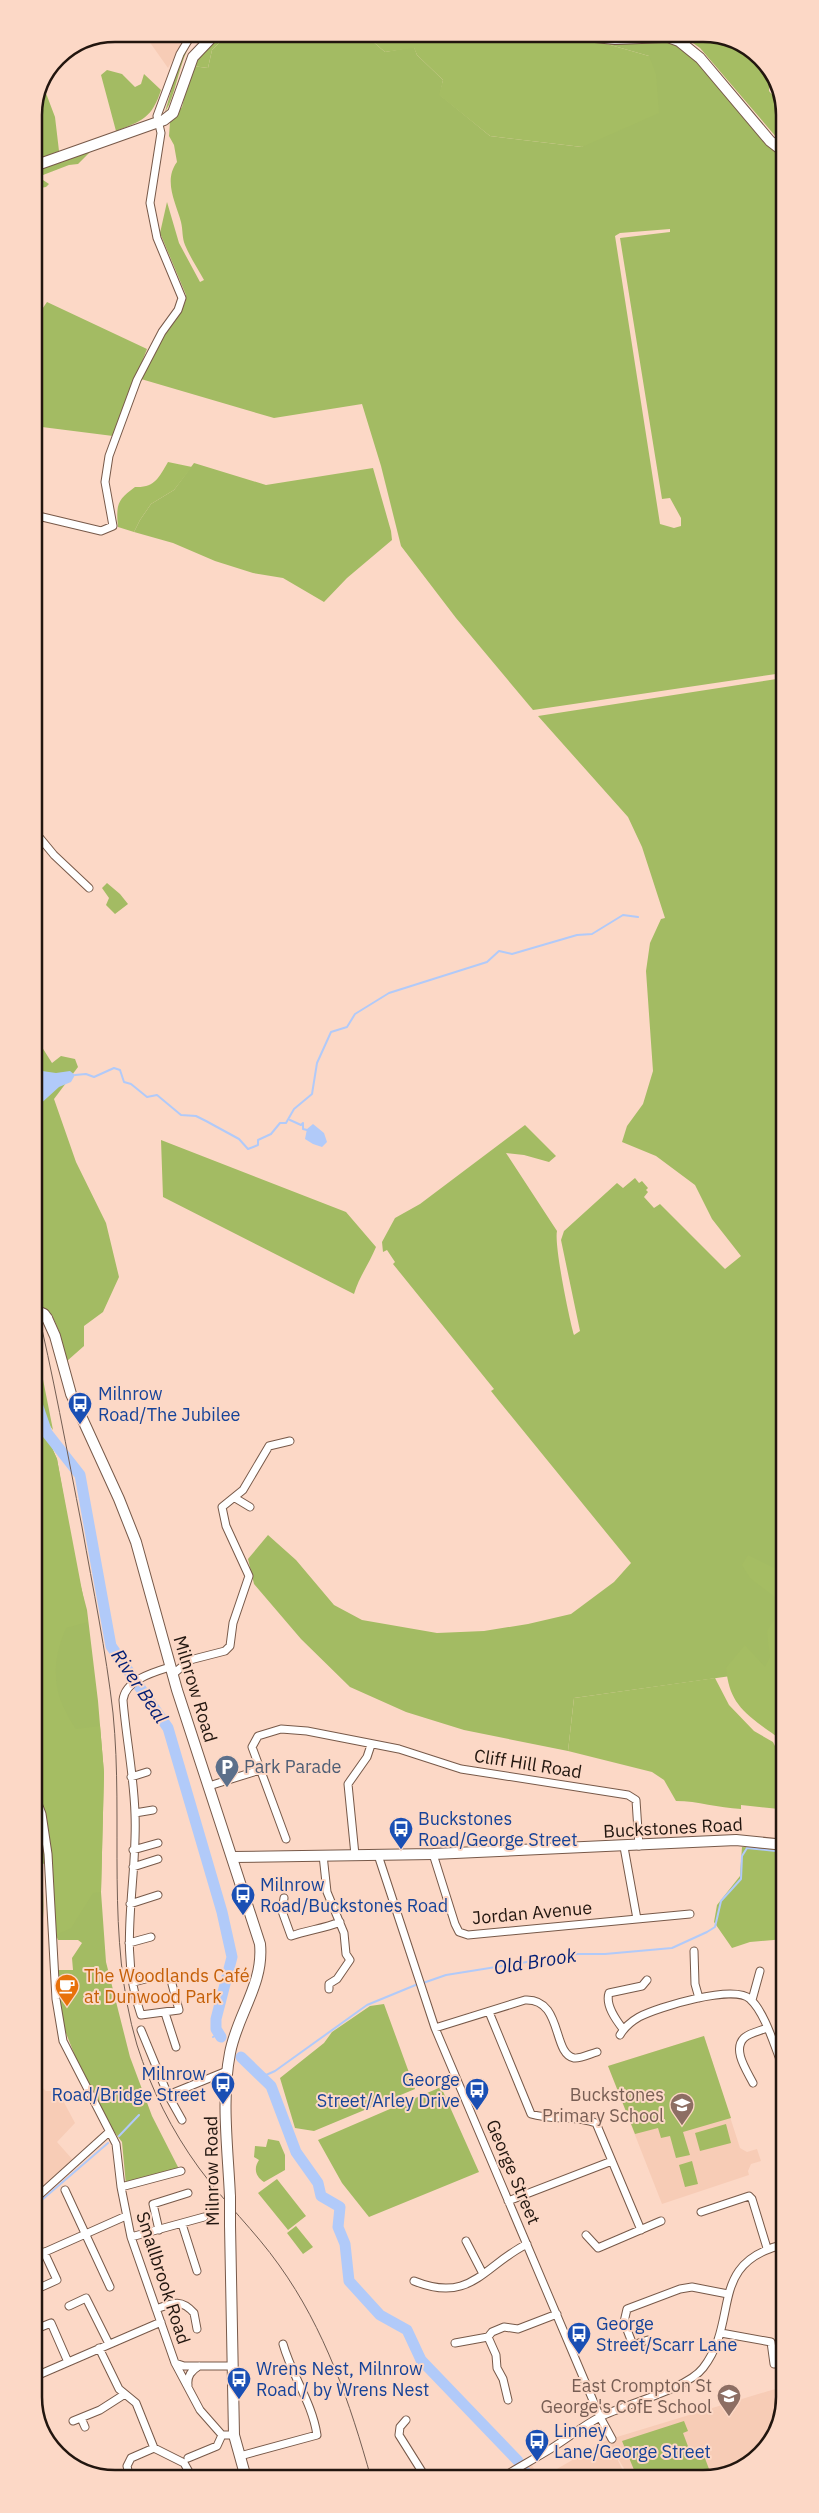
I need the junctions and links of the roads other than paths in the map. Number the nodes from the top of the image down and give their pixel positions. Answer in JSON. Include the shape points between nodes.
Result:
{"nodes":[{"id":1,"x":187,"y":42,"type":"edge"},
{"id":2,"x":207,"y":42,"type":"edge"},
{"id":3,"x":681,"y":43,"type":"edge"},
{"id":4,"x":159,"y":123,"type":"junction"},
{"id":5,"x":776,"y":146,"type":"edge"},
{"id":6,"x":42,"y":163,"type":"edge"},
{"id":7,"x":42,"y":517,"type":"edge"},
{"id":8,"x":42,"y":840,"type":"edge"},
{"id":9,"x":89,"y":888,"type":"dead end"},
{"id":10,"x":42,"y":1313,"type":"edge"},
{"id":11,"x":290,"y":1441,"type":"dead end"},
{"id":12,"x":235,"y":1498,"type":"junction"},
{"id":13,"x":250,"y":1508,"type":"dead end"},
{"id":14,"x":171,"y":1671,"type":"junction"},
{"id":15,"x":370,"y":1745,"type":"junction"},
{"id":16,"x":260,"y":1770,"type":"junction"},
{"id":17,"x":147,"y":1772,"type":"dead end"},
{"id":18,"x":131,"y":1776,"type":"junction"},
{"id":19,"x":209,"y":1786,"type":"junction"},
{"id":20,"x":154,"y":1810,"type":"dead end"},
{"id":21,"x":135,"y":1813,"type":"junction"},
{"id":22,"x":42,"y":1814,"type":"edge"},
{"id":23,"x":286,"y":1839,"type":"dead end"},
{"id":24,"x":158,"y":1843,"type":"dead end"},
{"id":25,"x":776,"y":1844,"type":"edge"},
{"id":26,"x":639,"y":1846,"type":"junction"},
{"id":27,"x":624,"y":1847,"type":"junction"},
{"id":28,"x":133,"y":1850,"type":"junction"},
{"id":29,"x":433,"y":1854,"type":"junction"},
{"id":30,"x":355,"y":1855,"type":"junction"},
{"id":31,"x":378,"y":1855,"type":"junction"},
{"id":32,"x":323,"y":1856,"type":"junction"},
{"id":33,"x":232,"y":1857,"type":"junction"},
{"id":34,"x":158,"y":1859,"type":"dead end"},
{"id":35,"x":133,"y":1867,"type":"junction"},
{"id":36,"x":158,"y":1895,"type":"dead end"},
{"id":37,"x":284,"y":1898,"type":"dead end"},
{"id":38,"x":130,"y":1904,"type":"junction"},
{"id":39,"x":690,"y":1914,"type":"dead end"},
{"id":40,"x":637,"y":1919,"type":"junction"},
{"id":41,"x":340,"y":1922,"type":"junction"},
{"id":42,"x":151,"y":1937,"type":"dead end"},
{"id":43,"x":129,"y":1943,"type":"junction"},
{"id":44,"x":694,"y":1951,"type":"dead end"},
{"id":45,"x":760,"y":1972,"type":"dead end"},
{"id":46,"x":153,"y":1977,"type":"dead end"},
{"id":47,"x":647,"y":1980,"type":"dead end"},
{"id":48,"x":134,"y":1982,"type":"junction"},
{"id":49,"x":172,"y":1984,"type":"dead end"},
{"id":50,"x":329,"y":1989,"type":"dead end"},
{"id":51,"x":699,"y":1998,"type":"junction"},
{"id":52,"x":752,"y":2000,"type":"junction"},
{"id":53,"x":489,"y":2012,"type":"junction"},
{"id":54,"x":165,"y":2013,"type":"junction"},
{"id":55,"x":435,"y":2028,"type":"junction"},
{"id":56,"x":767,"y":2028,"type":"junction"},
{"id":57,"x":141,"y":2030,"type":"dead end"},
{"id":58,"x":176,"y":2048,"type":"dead end"},
{"id":59,"x":776,"y":2050,"type":"edge"},
{"id":60,"x":596,"y":2052,"type":"dead end"},
{"id":61,"x":227,"y":2070,"type":"junction"},
{"id":62,"x":753,"y":2083,"type":"dead end"},
{"id":63,"x":168,"y":2095,"type":"junction"},
{"id":64,"x":182,"y":2120,"type":"dead end"},
{"id":65,"x":109,"y":2132,"type":"junction"},
{"id":66,"x":612,"y":2161,"type":"junction"},
{"id":67,"x":181,"y":2171,"type":"dead end"},
{"id":68,"x":121,"y":2187,"type":"junction"},
{"id":69,"x":65,"y":2190,"type":"dead end"},
{"id":70,"x":42,"y":2193,"type":"edge"},
{"id":71,"x":188,"y":2193,"type":"dead end"},
{"id":72,"x":508,"y":2201,"type":"junction"},
{"id":73,"x":701,"y":2212,"type":"dead end"},
{"id":74,"x":126,"y":2216,"type":"junction"},
{"id":75,"x":204,"y":2217,"type":"dead end"},
{"id":76,"x":661,"y":2221,"type":"dead end"},
{"id":77,"x":182,"y":2224,"type":"junction"},
{"id":78,"x":160,"y":2230,"type":"junction"},
{"id":79,"x":641,"y":2230,"type":"junction"},
{"id":80,"x":84,"y":2234,"type":"junction"},
{"id":81,"x":586,"y":2235,"type":"dead end"},
{"id":82,"x":131,"y":2237,"type":"junction"},
{"id":83,"x":466,"y":2241,"type":"dead end"},
{"id":84,"x":527,"y":2244,"type":"junction"},
{"id":85,"x":776,"y":2246,"type":"edge"},
{"id":86,"x":767,"y":2248,"type":"junction"},
{"id":87,"x":44,"y":2252,"type":"joint"},
{"id":88,"x":197,"y":2272,"type":"dead end"},
{"id":89,"x":483,"y":2274,"type":"junction"},
{"id":90,"x":414,"y":2281,"type":"dead end"},
{"id":91,"x":42,"y":2287,"type":"edge"},
{"id":92,"x":110,"y":2287,"type":"dead end"},
{"id":93,"x":728,"y":2294,"type":"junction"},
{"id":94,"x":69,"y":2306,"type":"dead end"},
{"id":95,"x":156,"y":2309,"type":"junction"},
{"id":96,"x":557,"y":2314,"type":"junction"},
{"id":97,"x":161,"y":2322,"type":"junction"},
{"id":98,"x":42,"y":2327,"type":"edge"},
{"id":99,"x":197,"y":2329,"type":"dead end"},
{"id":100,"x":721,"y":2333,"type":"junction"},
{"id":101,"x":488,"y":2337,"type":"junction"},
{"id":102,"x":648,"y":2340,"type":"dead end"},
{"id":103,"x":455,"y":2342,"type":"dead end"},
{"id":104,"x":109,"y":2344,"type":"junction"},
{"id":105,"x":283,"y":2344,"type":"dead end"},
{"id":106,"x":99,"y":2348,"type":"junction"},
{"id":107,"x":68,"y":2362,"type":"junction"},
{"id":108,"x":176,"y":2363,"type":"junction"},
{"id":109,"x":774,"y":2364,"type":"dead end"},
{"id":110,"x":199,"y":2366,"type":"junction"},
{"id":111,"x":233,"y":2366,"type":"junction"},
{"id":112,"x":42,"y":2373,"type":"edge"},
{"id":113,"x":188,"y":2389,"type":"junction"},
{"id":114,"x":125,"y":2394,"type":"junction"},
{"id":115,"x":508,"y":2400,"type":"dead end"},
{"id":116,"x":600,"y":2417,"type":"junction"},
{"id":117,"x":81,"y":2418,"type":"junction"},
{"id":118,"x":406,"y":2420,"type":"dead end"},
{"id":119,"x":73,"y":2421,"type":"dead end"},
{"id":120,"x":85,"y":2427,"type":"dead end"},
{"id":121,"x":222,"y":2435,"type":"junction"},
{"id":122,"x":234,"y":2435,"type":"junction"},
{"id":123,"x":612,"y":2439,"type":"dead end"},
{"id":124,"x":154,"y":2448,"type":"junction"},
{"id":125,"x":240,"y":2456,"type":"junction"},
{"id":126,"x":188,"y":2458,"type":"dead end"},
{"id":127,"x":129,"y":2470,"type":"edge"},
{"id":128,"x":188,"y":2470,"type":"edge"},
{"id":129,"x":244,"y":2470,"type":"edge"},
{"id":130,"x":421,"y":2470,"type":"edge"},
{"id":131,"x":514,"y":2470,"type":"edge"}],
"edges":[{"from":1,"to":4,"type":"street","via":[[157,116]]},
{"from":2,"to":4,"type":"main road","via":[[193,57],[172,113]]},
{"from":3,"to":5,"type":"main road","via":[[700,58]]},
{"from":4,"to":6,"type":"main road"},
{"from":4,"to":7,"type":"street","via":[[161,133],[151,191],[152,219],[182,298],[137,380],[109,456],[105,482],[113,526],[101,530]]},
{"from":8,"to":9,"type":"street"},
{"from":10,"to":14,"type":"main road","name":"Milnrow Road","bridge":true,"via":[[55,1336],[71,1394],[133,1535]]},
{"from":11,"to":12,"type":"street","via":[[269,1446]]},
{"from":12,"to":13,"type":"street"},
{"from":12,"to":14,"type":"street","via":[[224,1504],[222,1514],[249,1576],[233,1623],[230,1646],[190,1660]]},
{"from":14,"to":18,"type":"street","via":[[142,1678],[128,1688],[123,1700]]},
{"from":14,"to":19,"type":"main road","name":"Milnrow Road"},
{"from":15,"to":16,"type":"street","via":[[308,1731],[281,1729],[258,1736],[254,1741],[252,1747]]},
{"from":15,"to":26,"type":"street","name":"Cliff Hill Road","via":[[399,1749],[461,1769],[628,1795],[636,1800]]},
{"from":15,"to":30,"type":"street","via":[[367,1757],[348,1784]]},
{"from":16,"to":19,"type":"street"},
{"from":16,"to":23,"type":"street"},
{"from":17,"to":18,"type":"street"},
{"from":18,"to":21,"type":"street"},
{"from":19,"to":33,"type":"main road","name":"Milnrow Road"},
{"from":20,"to":21,"type":"street"},
{"from":21,"to":28,"type":"street"},
{"from":22,"to":65,"type":"street","name":"Smallbrook Road","via":[[48,1854],[56,1999],[63,2041]]},
{"from":24,"to":28,"type":"street"},
{"from":25,"to":26,"type":"main road","name":"Buckstones Road","via":[[736,1840]]},
{"from":26,"to":27,"type":"main road","name":"Buckstones Road"},
{"from":27,"to":29,"type":"main road","name":"Buckstones Road"},
{"from":27,"to":40,"type":"street"},
{"from":28,"to":35,"type":"street"},
{"from":29,"to":31,"type":"main road","name":"Buckstones Road"},
{"from":29,"to":40,"type":"street","name":"Jordan Avenue","via":[[455,1924],[459,1932],[468,1936]]},
{"from":30,"to":31,"type":"main road","name":"Buckstones Road"},
{"from":30,"to":32,"type":"main road","name":"Buckstones Road"},
{"from":31,"to":55,"type":"street","name":"George Street"},
{"from":32,"to":33,"type":"main road","name":"Buckstones Road"},
{"from":32,"to":41,"type":"street","via":[[327,1892]]},
{"from":33,"to":61,"type":"main road","name":"Milnrow Road","via":[[261,1956],[256,1983],[235,2034]]},
{"from":34,"to":35,"type":"street"},
{"from":35,"to":38,"type":"street"},
{"from":36,"to":38,"type":"street"},
{"from":37,"to":41,"type":"street","via":[[282,1911],[290,1936]]},
{"from":38,"to":43,"type":"street"},
{"from":39,"to":40,"type":"street","name":"Jordan Avenue"},
{"from":41,"to":50,"type":"street","via":[[350,1960],[347,1968],[329,1984]]},
{"from":42,"to":43,"type":"street"},
{"from":43,"to":48,"type":"street"},
{"from":44,"to":51,"type":"street"},
{"from":45,"to":52,"type":"street"},
{"from":46,"to":48,"type":"street"},
{"from":47,"to":51,"type":"street","via":[[642,1986],[609,1992],[613,2016],[622,2032],[640,2017]]},
{"from":48,"to":54,"type":"street","via":[[141,2015]]},
{"from":49,"to":54,"type":"street","via":[[179,2010]]},
{"from":51,"to":52,"type":"street","via":[[738,1994]]},
{"from":52,"to":56,"type":"street"},
{"from":53,"to":55,"type":"street"},
{"from":53,"to":60,"type":"street","via":[[525,2000],[536,2000],[547,2009],[570,2057]]},
{"from":53,"to":66,"type":"street","via":[[531,2114],[545,2118],[583,2118],[596,2123]]},
{"from":54,"to":58,"type":"street"},
{"from":55,"to":72,"type":"street","name":"George Street"},
{"from":56,"to":59,"type":"street"},
{"from":56,"to":62,"type":"street","via":[[744,2038],[740,2045],[740,2057]]},
{"from":57,"to":63,"type":"street"},
{"from":61,"to":63,"type":"street"},
{"from":61,"to":111,"type":"main road","name":"Milnrow Road","bridge":true},
{"from":63,"to":64,"type":"street"},
{"from":65,"to":68,"type":"street","name":"Smallbrook Road","via":[[116,2144]]},
{"from":65,"to":70,"type":"street"},
{"from":66,"to":72,"type":"street"},
{"from":66,"to":79,"type":"street"},
{"from":67,"to":68,"type":"street"},
{"from":68,"to":74,"type":"street","name":"Smallbrook Road"},
{"from":69,"to":80,"type":"street"},
{"from":71,"to":78,"type":"street","via":[[153,2204]]},
{"from":72,"to":84,"type":"street","name":"George Street"},
{"from":73,"to":86,"type":"street","via":[[712,2212],[749,2196]]},
{"from":74,"to":80,"type":"street"},
{"from":74,"to":82,"type":"street","name":"Smallbrook Road"},
{"from":75,"to":77,"type":"street"},
{"from":76,"to":79,"type":"street"},
{"from":77,"to":78,"type":"street"},
{"from":77,"to":88,"type":"street"},
{"from":78,"to":82,"type":"street"},
{"from":79,"to":81,"type":"street","via":[[598,2248]]},
{"from":80,"to":87,"type":"street"},
{"from":80,"to":92,"type":"street"},
{"from":82,"to":95,"type":"street","name":"Smallbrook Road"},
{"from":83,"to":89,"type":"street"},
{"from":84,"to":89,"type":"street","via":[[508,2253]]},
{"from":84,"to":96,"type":"street","name":"George Street"},
{"from":85,"to":86,"type":"street"},
{"from":86,"to":93,"type":"street","via":[[740,2267]]},
{"from":87,"to":91,"type":"street","via":[[56,2280]]},
{"from":89,"to":90,"type":"street","via":[[454,2288],[434,2289]]},
{"from":93,"to":100,"type":"street"},
{"from":93,"to":102,"type":"street","via":[[680,2289],[627,2308],[624,2322],[633,2345]]},
{"from":94,"to":104,"type":"street","via":[[86,2298]]},
{"from":95,"to":97,"type":"street","name":"Smallbrook Road"},
{"from":95,"to":99,"type":"street","via":[[181,2302],[194,2313]]},
{"from":96,"to":101,"type":"street","via":[[518,2329],[504,2327]]},
{"from":96,"to":116,"type":"street","name":"George Street"},
{"from":97,"to":104,"type":"street"},
{"from":97,"to":108,"type":"street","name":"Smallbrook Road"},
{"from":98,"to":107,"type":"street","via":[[51,2323]]},
{"from":100,"to":109,"type":"street","via":[[772,2342]]},
{"from":100,"to":116,"type":"street","via":[[702,2370],[686,2381]]},
{"from":101,"to":103,"type":"street"},
{"from":101,"to":115,"type":"street"},
{"from":104,"to":106,"type":"street"},
{"from":105,"to":125,"type":"street","via":[[290,2367],[310,2405],[317,2435]]},
{"from":106,"to":107,"type":"street"},
{"from":106,"to":114,"type":"street","via":[[115,2383]]},
{"from":107,"to":112,"type":"street"},
{"from":108,"to":110,"type":"street","name":"Smallbrook Road"},
{"from":108,"to":113,"type":"street","name":"Smallbrook Road"},
{"from":110,"to":111,"type":"street","name":"Smallbrook Road"},
{"from":110,"to":113,"type":"street","via":[[188,2378]]},
{"from":111,"to":122,"type":"main road","name":"Milnrow Road"},
{"from":113,"to":121,"type":"street","name":"Smallbrook Road","via":[[200,2410]]},
{"from":114,"to":117,"type":"street"},
{"from":114,"to":124,"type":"street","via":[[136,2403]]},
{"from":116,"to":123,"type":"street","name":"George Street"},
{"from":116,"to":131,"type":"street"},
{"from":117,"to":119,"type":"street"},
{"from":117,"to":120,"type":"street"},
{"from":118,"to":130,"type":"street","via":[[399,2435]]},
{"from":121,"to":122,"type":"street"},
{"from":121,"to":126,"type":"street","via":[[217,2446]]},
{"from":122,"to":125,"type":"main road","name":"Milnrow Road"},
{"from":124,"to":127,"type":"street","via":[[131,2458]]},
{"from":124,"to":128,"type":"street","via":[[184,2463]]},
{"from":125,"to":129,"type":"main road","name":"Milnrow Road"}]}
